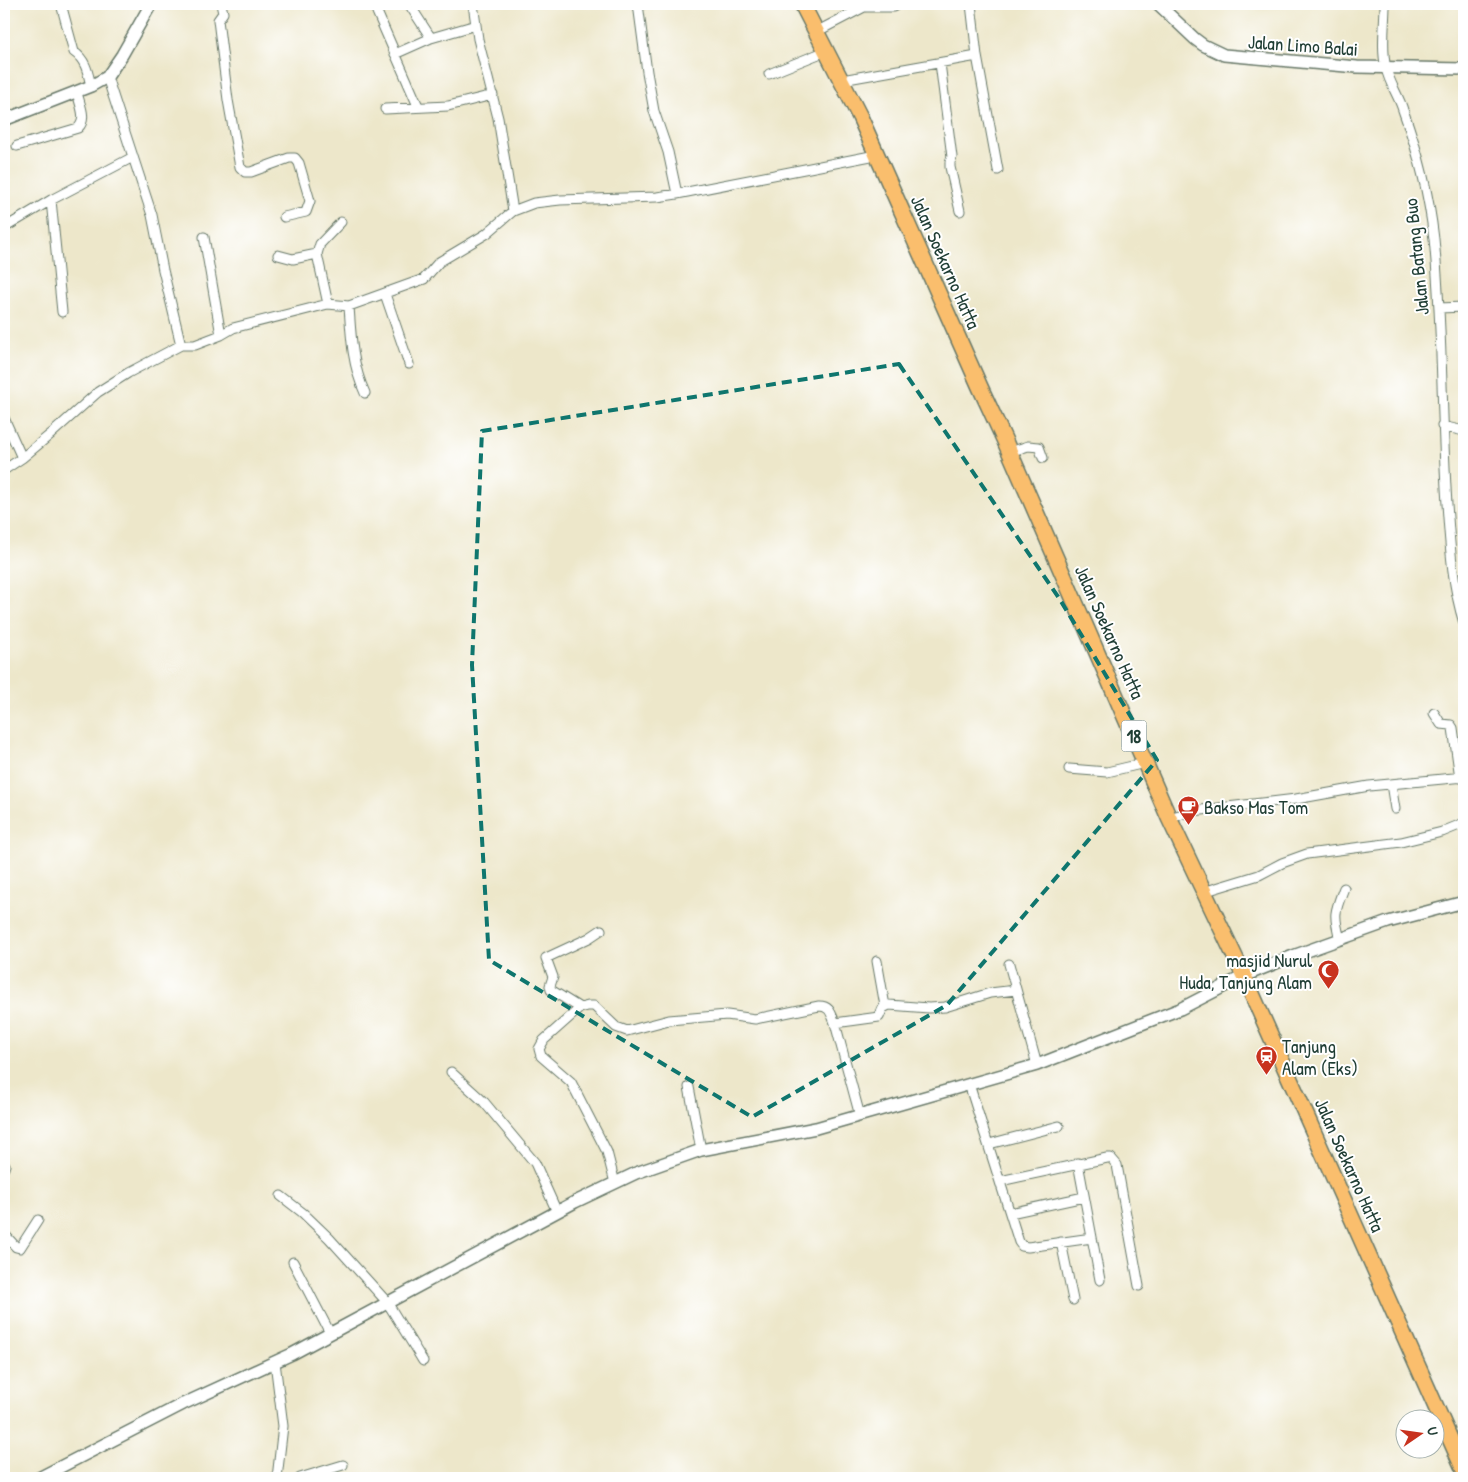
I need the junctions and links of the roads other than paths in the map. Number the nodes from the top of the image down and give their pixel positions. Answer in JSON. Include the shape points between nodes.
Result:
{"nodes":[{"id":1,"x":61,"y":4,"type":"edge"},
{"id":2,"x":151,"y":4,"type":"edge"},
{"id":3,"x":221,"y":4,"type":"edge"},
{"id":4,"x":409,"y":4,"type":"edge"},
{"id":5,"x":473,"y":4,"type":"edge"},
{"id":6,"x":638,"y":4,"type":"edge"},
{"id":7,"x":802,"y":4,"type":"edge"},
{"id":8,"x":899,"y":4,"type":"edge"},
{"id":9,"x":971,"y":4,"type":"edge"},
{"id":10,"x":1158,"y":4,"type":"edge"},
{"id":11,"x":1385,"y":4,"type":"edge"},
{"id":12,"x":864,"y":5,"type":"edge"},
{"id":13,"x":377,"y":12,"type":"dead end"},
{"id":14,"x":476,"y":24,"type":"junction"},
{"id":15,"x":816,"y":32,"type":"junction"},
{"id":16,"x":431,"y":38,"type":"junction"},
{"id":17,"x":826,"y":51,"type":"junction"},
{"id":18,"x":395,"y":54,"type":"junction"},
{"id":19,"x":978,"y":56,"type":"junction"},
{"id":20,"x":940,"y":63,"type":"junction"},
{"id":21,"x":1386,"y":68,"type":"junction"},
{"id":22,"x":1464,"y":69,"type":"edge"},
{"id":23,"x":768,"y":74,"type":"dead end"},
{"id":24,"x":106,"y":77,"type":"junction"},
{"id":25,"x":842,"y":80,"type":"junction"},
{"id":26,"x":92,"y":86,"type":"junction"},
{"id":27,"x":77,"y":92,"type":"junction"},
{"id":28,"x":493,"y":95,"type":"junction"},
{"id":29,"x":418,"y":106,"type":"junction"},
{"id":30,"x":385,"y":109,"type":"dead end"},
{"id":31,"x":4,"y":120,"type":"edge"},
{"id":32,"x":17,"y":146,"type":"dead end"},
{"id":33,"x":876,"y":155,"type":"junction"},
{"id":34,"x":133,"y":157,"type":"junction"},
{"id":35,"x":998,"y":170,"type":"dead end"},
{"id":36,"x":677,"y":194,"type":"junction"},
{"id":37,"x":51,"y":200,"type":"junction"},
{"id":38,"x":513,"y":211,"type":"junction"},
{"id":39,"x":960,"y":211,"type":"dead end"},
{"id":40,"x":284,"y":217,"type":"dead end"},
{"id":41,"x":341,"y":222,"type":"dead end"},
{"id":42,"x":4,"y":228,"type":"edge"},
{"id":43,"x":204,"y":237,"type":"dead end"},
{"id":44,"x":317,"y":254,"type":"junction"},
{"id":45,"x":278,"y":256,"type":"dead end"},
{"id":46,"x":385,"y":294,"type":"junction"},
{"id":47,"x":328,"y":304,"type":"junction"},
{"id":48,"x":349,"y":306,"type":"junction"},
{"id":49,"x":1464,"y":307,"type":"edge"},
{"id":50,"x":1438,"y":308,"type":"junction"},
{"id":51,"x":62,"y":312,"type":"dead end"},
{"id":52,"x":221,"y":336,"type":"junction"},
{"id":53,"x":181,"y":345,"type":"junction"},
{"id":54,"x":409,"y":364,"type":"dead end"},
{"id":55,"x":365,"y":393,"type":"dead end"},
{"id":56,"x":4,"y":418,"type":"edge"},
{"id":57,"x":1442,"y":426,"type":"junction"},
{"id":58,"x":1464,"y":431,"type":"edge"},
{"id":59,"x":1010,"y":452,"type":"junction"},
{"id":60,"x":22,"y":458,"type":"junction"},
{"id":61,"x":1043,"y":458,"type":"dead end"},
{"id":62,"x":4,"y":470,"type":"edge"},
{"id":63,"x":1464,"y":623,"type":"edge"},
{"id":64,"x":1434,"y":713,"type":"dead end"},
{"id":65,"x":1146,"y":763,"type":"junction"},
{"id":66,"x":1069,"y":769,"type":"dead end"},
{"id":67,"x":1462,"y":778,"type":"edge"},
{"id":68,"x":1391,"y":784,"type":"junction"},
{"id":69,"x":1395,"y":809,"type":"dead end"},
{"id":70,"x":1169,"y":818,"type":"junction"},
{"id":71,"x":1464,"y":823,"type":"edge"},
{"id":72,"x":1344,"y":888,"type":"dead end"},
{"id":73,"x":1203,"y":892,"type":"junction"},
{"id":74,"x":1464,"y":902,"type":"edge"},
{"id":75,"x":601,"y":930,"type":"dead end"},
{"id":76,"x":1340,"y":939,"type":"junction"},
{"id":77,"x":877,"y":961,"type":"dead end"},
{"id":78,"x":1009,"y":964,"type":"dead end"},
{"id":79,"x":1244,"y":976,"type":"junction"},
{"id":80,"x":1016,"y":990,"type":"junction"},
{"id":81,"x":885,"y":1006,"type":"junction"},
{"id":82,"x":580,"y":1008,"type":"junction"},
{"id":83,"x":835,"y":1023,"type":"junction"},
{"id":84,"x":1037,"y":1064,"type":"junction"},
{"id":85,"x":452,"y":1072,"type":"dead end"},
{"id":86,"x":968,"y":1084,"type":"junction"},
{"id":87,"x":689,"y":1087,"type":"dead end"},
{"id":88,"x":860,"y":1116,"type":"junction"},
{"id":89,"x":1059,"y":1126,"type":"dead end"},
{"id":90,"x":988,"y":1144,"type":"junction"},
{"id":91,"x":701,"y":1150,"type":"junction"},
{"id":92,"x":1078,"y":1164,"type":"junction"},
{"id":93,"x":1000,"y":1181,"type":"junction"},
{"id":94,"x":615,"y":1183,"type":"junction"},
{"id":95,"x":281,"y":1196,"type":"dead end"},
{"id":96,"x":1084,"y":1197,"type":"junction"},
{"id":97,"x":557,"y":1212,"type":"junction"},
{"id":98,"x":1010,"y":1213,"type":"junction"},
{"id":99,"x":38,"y":1220,"type":"dead end"},
{"id":100,"x":4,"y":1235,"type":"edge"},
{"id":101,"x":1092,"y":1238,"type":"junction"},
{"id":102,"x":1061,"y":1242,"type":"junction"},
{"id":103,"x":293,"y":1262,"type":"dead end"},
{"id":104,"x":1100,"y":1280,"type":"dead end"},
{"id":105,"x":1139,"y":1286,"type":"dead end"},
{"id":106,"x":1073,"y":1300,"type":"dead end"},
{"id":107,"x":387,"y":1302,"type":"junction"},
{"id":108,"x":330,"y":1333,"type":"junction"},
{"id":109,"x":423,"y":1361,"type":"dead end"},
{"id":110,"x":275,"y":1362,"type":"junction"},
{"id":111,"x":343,"y":1465,"type":"dead end"},
{"id":112,"x":1464,"y":1470,"type":"edge"},
{"id":113,"x":39,"y":1478,"type":"edge"},
{"id":114,"x":277,"y":1478,"type":"edge"},
{"id":115,"x":300,"y":1478,"type":"edge"}],
"edges":[{"from":1,"to":26,"type":"street","via":[[74,52],[81,56]]},
{"from":2,"to":24,"type":"street"},
{"from":3,"to":40,"type":"street","via":[[223,13],[218,20],[240,167],[251,172],[295,158],[310,201],[306,212]]},
{"from":4,"to":16,"type":"street"},
{"from":5,"to":14,"type":"street"},
{"from":6,"to":36,"type":"street","via":[[654,112],[668,152]]},
{"from":7,"to":15,"type":"highway","name":"Jalan Soekarno Hatta","number":"18"},
{"from":8,"to":12,"type":"street","via":[[894,7]]},
{"from":9,"to":19,"type":"street"},
{"from":10,"to":21,"type":"street","name":"Jalan Limo Balai","via":[[1203,45],[1224,55]]},
{"from":11,"to":21,"type":"street"},
{"from":12,"to":15,"type":"street"},
{"from":13,"to":18,"type":"street"},
{"from":14,"to":16,"type":"street"},
{"from":14,"to":28,"type":"street"},
{"from":15,"to":17,"type":"highway","name":"Jalan Soekarno Hatta","number":"18"},
{"from":16,"to":18,"type":"street"},
{"from":17,"to":23,"type":"street"},
{"from":17,"to":25,"type":"highway","name":"Jalan Soekarno Hatta","number":"18"},
{"from":18,"to":29,"type":"street"},
{"from":19,"to":20,"type":"street"},
{"from":19,"to":35,"type":"street"},
{"from":20,"to":25,"type":"street"},
{"from":20,"to":39,"type":"street","via":[[952,157],[950,167]]},
{"from":21,"to":22,"type":"street","name":"Jalan Limo Balai"},
{"from":21,"to":50,"type":"street","name":"Jalan Batang Buo","via":[[1413,138],[1430,210]]},
{"from":24,"to":26,"type":"street"},
{"from":24,"to":34,"type":"street"},
{"from":25,"to":33,"type":"highway","name":"Jalan Soekarno Hatta","number":"18"},
{"from":26,"to":27,"type":"street"},
{"from":27,"to":31,"type":"street"},
{"from":27,"to":32,"type":"street","via":[[83,118],[78,128]]},
{"from":28,"to":29,"type":"street","via":[[448,106]]},
{"from":28,"to":38,"type":"street"},
{"from":29,"to":30,"type":"street"},
{"from":33,"to":36,"type":"street"},
{"from":33,"to":59,"type":"highway","name":"Jalan Soekarno Hatta","number":"18"},
{"from":34,"to":37,"type":"street"},
{"from":34,"to":53,"type":"street","via":[[152,214]]},
{"from":36,"to":38,"type":"street","via":[[560,200]]},
{"from":37,"to":42,"type":"street"},
{"from":37,"to":51,"type":"street"},
{"from":38,"to":46,"type":"street","via":[[486,234],[439,262],[424,279]]},
{"from":41,"to":44,"type":"street","via":[[320,244]]},
{"from":43,"to":52,"type":"street"},
{"from":44,"to":45,"type":"street","via":[[293,260]]},
{"from":44,"to":47,"type":"street"},
{"from":46,"to":48,"type":"street"},
{"from":46,"to":54,"type":"street"},
{"from":47,"to":48,"type":"street"},
{"from":47,"to":52,"type":"street","via":[[233,328]]},
{"from":48,"to":55,"type":"street","via":[[354,360]]},
{"from":49,"to":50,"type":"street"},
{"from":50,"to":57,"type":"street","name":"Jalan Batang Buo"},
{"from":52,"to":53,"type":"street","via":[[195,345]]},
{"from":53,"to":60,"type":"street","via":[[98,392]]},
{"from":56,"to":60,"type":"street"},
{"from":57,"to":58,"type":"street"},
{"from":57,"to":63,"type":"street","name":"Jalan Batang Buo","via":[[1450,550]]},
{"from":59,"to":61,"type":"street","via":[[1034,445]]},
{"from":59,"to":65,"type":"highway","name":"Jalan Soekarno Hatta","number":"18"},
{"from":60,"to":62,"type":"street"},
{"from":64,"to":67,"type":"street","via":[[1441,724],[1453,728]]},
{"from":65,"to":66,"type":"street","via":[[1107,772]]},
{"from":65,"to":70,"type":"highway","name":"Jalan Soekarno Hatta","number":"18"},
{"from":67,"to":68,"type":"street"},
{"from":68,"to":69,"type":"street"},
{"from":68,"to":70,"type":"street","via":[[1193,811]]},
{"from":70,"to":73,"type":"highway","name":"Jalan Soekarno Hatta","number":"18"},
{"from":71,"to":73,"type":"street","via":[[1401,842],[1307,854],[1259,875]]},
{"from":72,"to":76,"type":"street","via":[[1335,911]]},
{"from":73,"to":79,"type":"highway","name":"Jalan Soekarno Hatta","number":"18"},
{"from":74,"to":76,"type":"street","via":[[1388,922]]},
{"from":75,"to":82,"type":"street","via":[[546,958],[553,977],[551,990]]},
{"from":76,"to":79,"type":"street"},
{"from":77,"to":81,"type":"street"},
{"from":78,"to":80,"type":"street"},
{"from":79,"to":84,"type":"street","via":[[1180,1009]]},
{"from":79,"to":112,"type":"highway","name":"Jalan Soekarno Hatta","number":"18"},
{"from":80,"to":81,"type":"street","via":[[990,993],[945,1007]]},
{"from":80,"to":84,"type":"street"},
{"from":81,"to":83,"type":"street","via":[[879,1017]]},
{"from":82,"to":83,"type":"street","via":[[594,1006],[616,1027],[627,1031],[670,1020],[727,1015],[755,1019],[819,1006],[830,1009]]},
{"from":82,"to":94,"type":"street","via":[[544,1040],[539,1049],[541,1056],[571,1082],[607,1152]]},
{"from":83,"to":88,"type":"street"},
{"from":84,"to":86,"type":"street"},
{"from":85,"to":97,"type":"street","via":[[484,1102],[534,1163]]},
{"from":86,"to":88,"type":"street"},
{"from":86,"to":90,"type":"street"},
{"from":87,"to":91,"type":"street"},
{"from":88,"to":91,"type":"street","via":[[816,1128]]},
{"from":89,"to":90,"type":"street"},
{"from":90,"to":93,"type":"street"},
{"from":91,"to":94,"type":"street"},
{"from":92,"to":93,"type":"street"},
{"from":92,"to":96,"type":"street"},
{"from":92,"to":105,"type":"street","via":[[1111,1158],[1117,1165]]},
{"from":93,"to":98,"type":"street"},
{"from":94,"to":97,"type":"street"},
{"from":95,"to":107,"type":"street","via":[[330,1238]]},
{"from":96,"to":98,"type":"street"},
{"from":96,"to":101,"type":"street"},
{"from":97,"to":107,"type":"street"},
{"from":98,"to":102,"type":"street","via":[[1022,1246]]},
{"from":99,"to":100,"type":"street","via":[[20,1248]]},
{"from":101,"to":102,"type":"street"},
{"from":101,"to":104,"type":"street"},
{"from":102,"to":106,"type":"street"},
{"from":103,"to":108,"type":"street"},
{"from":107,"to":108,"type":"street"},
{"from":107,"to":109,"type":"street"},
{"from":108,"to":110,"type":"street"},
{"from":110,"to":113,"type":"street","via":[[183,1404]]},
{"from":110,"to":114,"type":"street","via":[[283,1426]]},
{"from":111,"to":115,"type":"street"}]}
